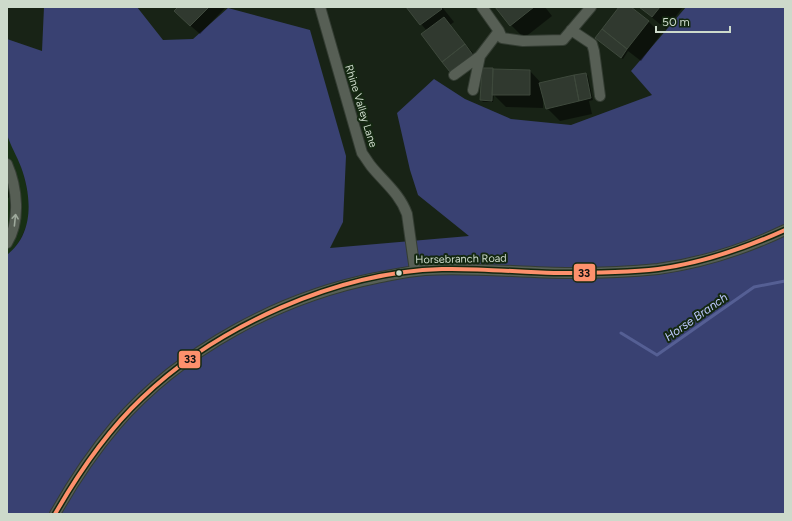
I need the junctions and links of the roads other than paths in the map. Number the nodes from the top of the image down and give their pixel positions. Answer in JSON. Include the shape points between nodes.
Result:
{"nodes":[{"id":1,"x":320,"y":7,"type":"edge"},
{"id":2,"x":482,"y":7,"type":"edge"},
{"id":3,"x":590,"y":7,"type":"edge"},
{"id":4,"x":571,"y":30,"type":"junction"},
{"id":5,"x":499,"y":31,"type":"junction"},
{"id":6,"x":480,"y":56,"type":"junction"},
{"id":7,"x":454,"y":75,"type":"dead end"},
{"id":8,"x":473,"y":90,"type":"dead end"},
{"id":9,"x":600,"y":96,"type":"dead end"},
{"id":10,"x":7,"y":164,"type":"edge"},
{"id":11,"x":785,"y":230,"type":"edge"},
{"id":12,"x":7,"y":243,"type":"edge"},
{"id":13,"x":415,"y":271,"type":"junction"},
{"id":14,"x":55,"y":514,"type":"edge"}],
"edges":[{"from":1,"to":13,"type":"street","name":"Rhine Valley Lane","via":[[362,153],[400,198],[407,214]]},
{"from":2,"to":5,"type":"street"},
{"from":3,"to":4,"type":"street"},
{"from":4,"to":5,"type":"street","via":[[563,40],[523,41],[502,38]]},
{"from":4,"to":9,"type":"street","via":[[592,44]]},
{"from":5,"to":6,"type":"street"},
{"from":6,"to":7,"type":"street"},
{"from":6,"to":8,"type":"street"},
{"from":12,"to":10,"type":"street","one_way":true,"via":[[11,238],[16,218],[15,196]]},
{"from":11,"to":13,"type":"street","name":"Horsebranch Road","via":[[728,253],[653,269],[570,273],[468,269]]},
{"from":13,"to":14,"type":"street","name":"Horsebranch Road","via":[[352,283],[318,294],[246,324],[214,342],[142,398],[116,425],[68,490]]}]}
